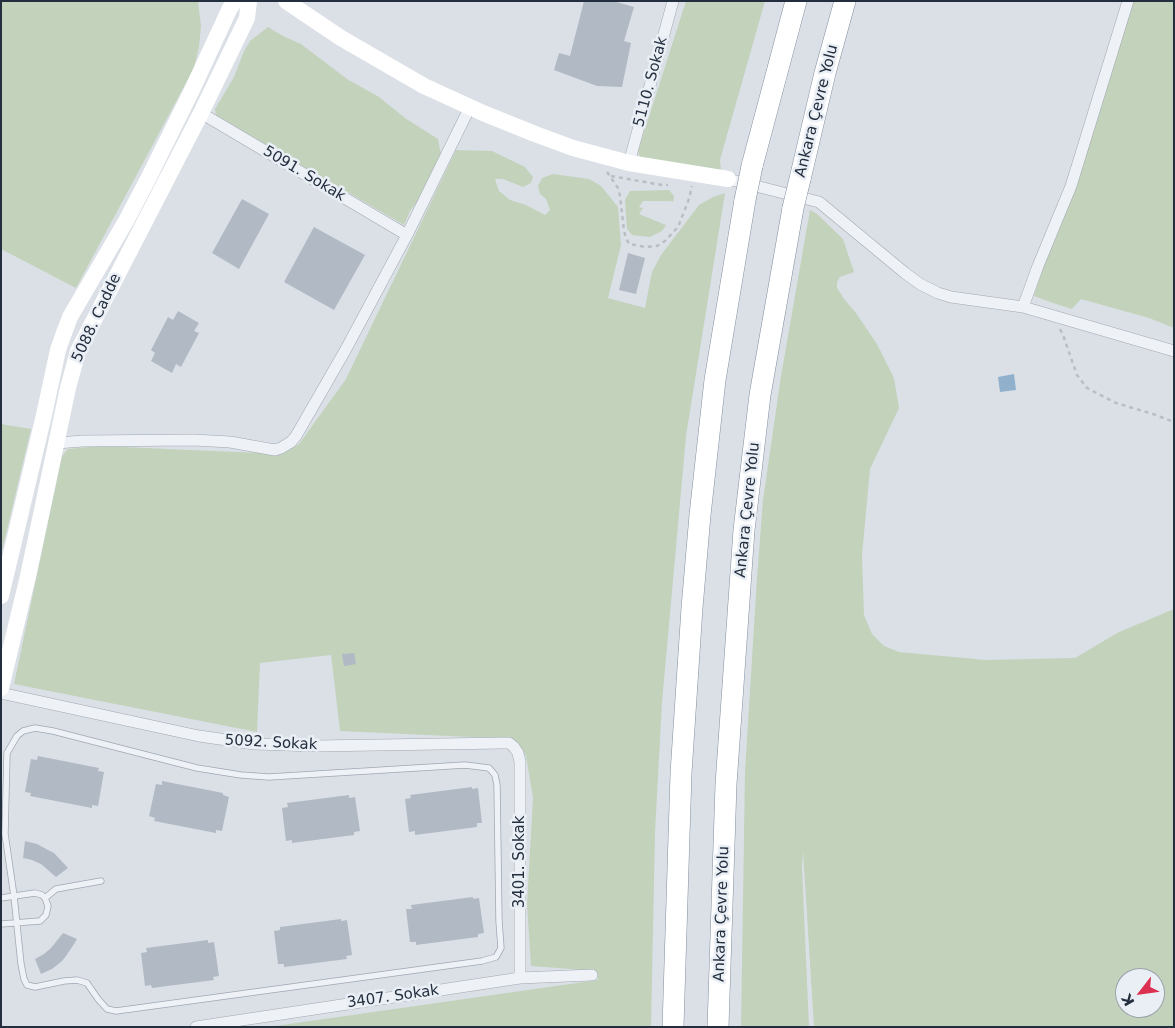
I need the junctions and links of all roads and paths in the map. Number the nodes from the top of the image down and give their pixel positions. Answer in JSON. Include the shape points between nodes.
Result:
{"nodes":[{"id":1,"x":235,"y":1,"type":"edge"},
{"id":2,"x":249,"y":1,"type":"edge"},
{"id":3,"x":286,"y":1,"type":"edge"},
{"id":4,"x":673,"y":1,"type":"edge"},
{"id":5,"x":796,"y":1,"type":"edge"},
{"id":6,"x":845,"y":1,"type":"edge"},
{"id":7,"x":1128,"y":1,"type":"edge"},
{"id":8,"x":470,"y":107,"type":"junction"},
{"id":9,"x":201,"y":113,"type":"junction"},
{"id":10,"x":629,"y":163,"type":"junction"},
{"id":11,"x":602,"y":167,"type":"dead end"},
{"id":12,"x":708,"y":176,"type":"junction"},
{"id":13,"x":728,"y":179,"type":"joint"},
{"id":14,"x":407,"y":234,"type":"junction"},
{"id":15,"x":1023,"y":307,"type":"junction"},
{"id":16,"x":1052,"y":315,"type":"junction"},
{"id":17,"x":1174,"y":351,"type":"edge"},
{"id":18,"x":1174,"y":422,"type":"edge"},
{"id":19,"x":57,"y":443,"type":"junction"},
{"id":20,"x":1,"y":596,"type":"edge"},
{"id":21,"x":1,"y":688,"type":"edge"},
{"id":22,"x":1,"y":693,"type":"edge"},
{"id":23,"x":514,"y":747,"type":"joint"},
{"id":24,"x":101,"y":881,"type":"dead end"},
{"id":25,"x":14,"y":896,"type":"junction"},
{"id":26,"x":1,"y":898,"type":"edge"},
{"id":27,"x":45,"y":898,"type":"junction"},
{"id":28,"x":17,"y":922,"type":"junction"},
{"id":29,"x":1,"y":924,"type":"edge"},
{"id":30,"x":592,"y":975,"type":"dead end"},
{"id":31,"x":520,"y":978,"type":"junction"},
{"id":32,"x":196,"y":1027,"type":"edge"},
{"id":33,"x":673,"y":1027,"type":"edge"},
{"id":34,"x":718,"y":1027,"type":"edge"}],
"edges":[{"from":1,"to":20,"type":"street","name":"5088. Cadde","via":[[149,177],[70,317],[58,350]]},
{"from":2,"to":9,"type":"street","name":"5088. Cadde","via":[[247,18]]},
{"from":3,"to":8,"type":"street","via":[[341,38],[424,86]]},
{"from":4,"to":10,"type":"street","name":"5110. Sokak"},
{"from":5,"to":33,"type":"highway","bridge":true,"via":[[752,166],[715,380],[700,515],[681,773]]},
{"from":6,"to":34,"type":"highway","name":"Ankara Çevre Yolu","bridge":true,"via":[[793,208],[760,396],[744,530],[726,784]]},
{"from":7,"to":15,"type":"street","via":[[1071,186]]},
{"from":8,"to":10,"type":"street","via":[[574,148]]},
{"from":8,"to":14,"type":"street"},
{"from":9,"to":14,"type":"street","name":"5091. Sokak"},
{"from":9,"to":19,"type":"street","name":"5088. Cadde","via":[[78,351]]},
{"from":10,"to":12,"type":"street"},
{"from":11,"to":12,"type":"path","via":[[618,188],[629,244],[646,247],[657,246],[678,227],[693,184]]},
{"from":12,"to":13,"type":"street"},
{"from":13,"to":15,"type":"street","via":[[819,202],[905,273],[938,293],[951,298]]},
{"from":14,"to":19,"type":"street","via":[[346,349],[296,436],[286,445],[276,450],[193,440]]},
{"from":15,"to":16,"type":"street"},
{"from":16,"to":17,"type":"street"},
{"from":16,"to":18,"type":"path","via":[[1064,335],[1077,375],[1086,388],[1116,403]]},
{"from":19,"to":21,"type":"street","name":"5088. Cadde"},
{"from":22,"to":23,"type":"street","name":"5092. Sokak","via":[[199,736],[255,744],[502,742]]},
{"from":23,"to":31,"type":"street","name":"3401. Sokak","via":[[520,762]]},
{"from":24,"to":27,"type":"lane","via":[[56,889]]},
{"from":25,"to":26,"type":"lane"},
{"from":25,"to":27,"type":"lane","via":[[35,893]]},
{"from":25,"to":28,"type":"lane"},
{"from":25,"to":28,"type":"lane","via":[[5,834],[7,753],[16,736],[23,731],[35,728],[53,731],[197,768],[241,775],[269,777],[466,765],[489,768],[495,775],[501,948],[496,957],[482,962],[116,1011],[107,1009],[87,983],[78,980],[35,987],[28,985],[21,964]]},
{"from":27,"to":28,"type":"lane","via":[[48,909],[44,918]]},
{"from":28,"to":29,"type":"lane"},
{"from":30,"to":31,"type":"street","name":"3407. Sokak"},
{"from":31,"to":32,"type":"street","name":"3407. Sokak"}]}
